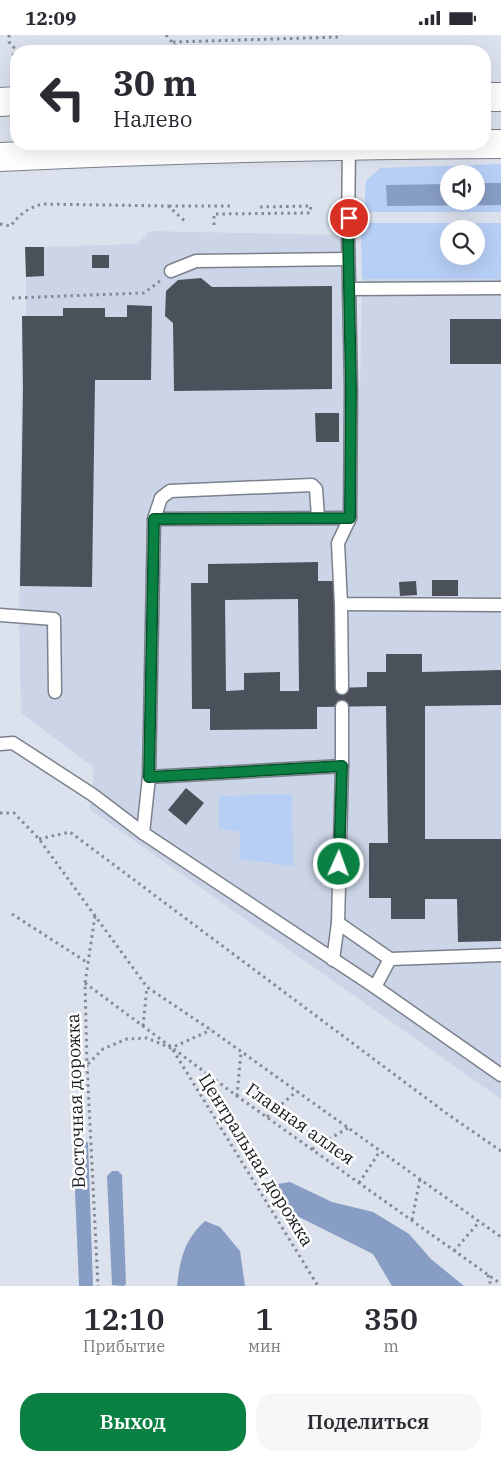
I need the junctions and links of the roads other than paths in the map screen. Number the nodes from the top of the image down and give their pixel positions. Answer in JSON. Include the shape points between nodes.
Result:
{"nodes":[{"id":1,"x":175,"y":150,"type":"edge"},
{"id":2,"x":349,"y":150,"type":"edge"},
{"id":3,"x":0,"y":157,"type":"edge"},
{"id":4,"x":348,"y":259,"type":"junction"},
{"id":5,"x":171,"y":271,"type":"road end"},
{"id":6,"x":501,"y":288,"type":"edge"},
{"id":7,"x":349,"y":289,"type":"junction"},
{"id":8,"x":318,"y":517,"type":"junction"},
{"id":9,"x":350,"y":518,"type":"junction"},
{"id":10,"x":154,"y":519,"type":"junction"},
{"id":11,"x":341,"y":604,"type":"junction"},
{"id":12,"x":501,"y":605,"type":"edge"},
{"id":13,"x":0,"y":615,"type":"edge"},
{"id":14,"x":342,"y":688,"type":"dead end"},
{"id":15,"x":55,"y":692,"type":"dead end"},
{"id":16,"x":342,"y":707,"type":"dead end"},
{"id":17,"x":0,"y":744,"type":"edge"},
{"id":18,"x":342,"y":766,"type":"junction"},
{"id":19,"x":149,"y":777,"type":"junction"},
{"id":20,"x":143,"y":833,"type":"junction"},
{"id":21,"x":338,"y":923,"type":"junction"},
{"id":22,"x":501,"y":955,"type":"edge"},
{"id":23,"x":390,"y":959,"type":"junction"},
{"id":24,"x":333,"y":960,"type":"junction"},
{"id":25,"x":375,"y":987,"type":"junction"},
{"id":26,"x":501,"y":1075,"type":"edge"}],
"edges":[{"from":1,"to":3,"type":"main road"},
{"from":2,"to":4,"type":"lane"},
{"from":4,"to":5,"type":"lane","via":[[196,261]]},
{"from":4,"to":7,"type":"lane"},
{"from":6,"to":7,"type":"lane"},
{"from":7,"to":9,"type":"lane"},
{"from":8,"to":9,"type":"lane"},
{"from":8,"to":10,"type":"lane"},
{"from":8,"to":10,"type":"lane","via":[[316,489],[312,485],[170,491],[161,498]]},
{"from":9,"to":11,"type":"lane","via":[[338,543]]},
{"from":10,"to":19,"type":"lane"},
{"from":11,"to":12,"type":"lane"},
{"from":11,"to":14,"type":"lane"},
{"from":13,"to":15,"type":"lane","via":[[54,619]]},
{"from":16,"to":18,"type":"lane"},
{"from":17,"to":20,"type":"lane","via":[[13,743],[93,795]]},
{"from":18,"to":19,"type":"lane"},
{"from":18,"to":21,"type":"lane"},
{"from":19,"to":20,"type":"lane"},
{"from":20,"to":24,"type":"lane"},
{"from":21,"to":23,"type":"lane"},
{"from":21,"to":24,"type":"lane"},
{"from":22,"to":23,"type":"lane"},
{"from":23,"to":25,"type":"lane"},
{"from":24,"to":25,"type":"lane"},
{"from":25,"to":26,"type":"lane"}]}
